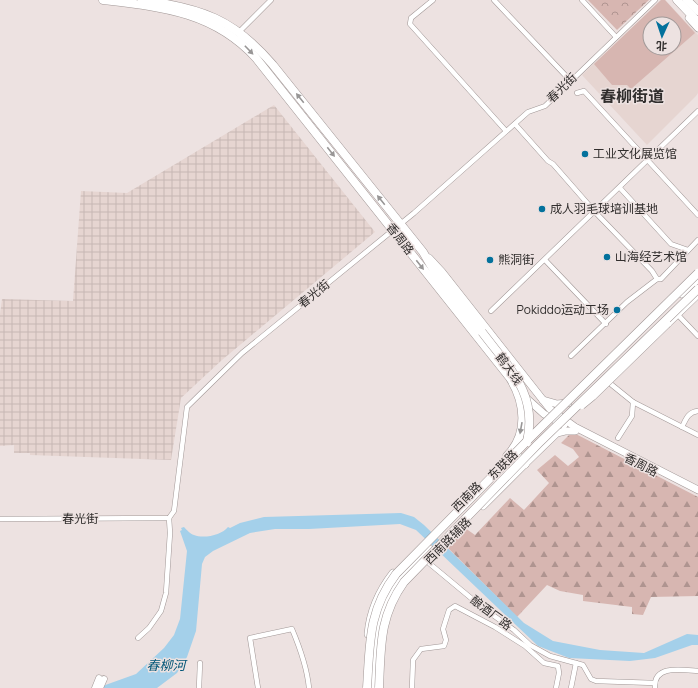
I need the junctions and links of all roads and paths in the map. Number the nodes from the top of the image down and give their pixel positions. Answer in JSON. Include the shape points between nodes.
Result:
{"nodes":[{"id":1,"x":103,"y":0,"type":"edge"},
{"id":2,"x":271,"y":0,"type":"edge"},
{"id":3,"x":433,"y":0,"type":"edge"},
{"id":4,"x":494,"y":0,"type":"edge"},
{"id":5,"x":582,"y":0,"type":"edge"},
{"id":6,"x":655,"y":0,"type":"edge"},
{"id":7,"x":672,"y":0,"type":"edge"},
{"id":8,"x":678,"y":0,"type":"edge"},
{"id":9,"x":688,"y":0,"type":"edge"},
{"id":10,"x":692,"y":0,"type":"edge"},
{"id":11,"x":142,"y":1,"type":"edge"},
{"id":12,"x":698,"y":7,"type":"edge"},
{"id":13,"x":698,"y":11,"type":"edge"},
{"id":14,"x":698,"y":22,"type":"edge"},
{"id":15,"x":698,"y":28,"type":"edge"},
{"id":16,"x":239,"y":32,"type":"junction"},
{"id":17,"x":616,"y":37,"type":"junction"},
{"id":18,"x":566,"y":76,"type":"dead end"},
{"id":19,"x":577,"y":93,"type":"dead end"},
{"id":20,"x":698,"y":111,"type":"edge"},
{"id":21,"x":515,"y":124,"type":"junction"},
{"id":22,"x":506,"y":131,"type":"junction"},
{"id":23,"x":648,"y":161,"type":"junction"},
{"id":24,"x":620,"y":188,"type":"junction"},
{"id":25,"x":595,"y":212,"type":"junction"},
{"id":26,"x":698,"y":215,"type":"edge"},
{"id":27,"x":400,"y":224,"type":"junction"},
{"id":28,"x":393,"y":230,"type":"junction"},
{"id":29,"x":698,"y":240,"type":"edge"},
{"id":30,"x":688,"y":250,"type":"junction"},
{"id":31,"x":423,"y":252,"type":"junction"},
{"id":32,"x":545,"y":260,"type":"junction"},
{"id":33,"x":698,"y":268,"type":"edge"},
{"id":34,"x":698,"y":274,"type":"edge"},
{"id":35,"x":657,"y":279,"type":"junction"},
{"id":36,"x":698,"y":279,"type":"edge"},
{"id":37,"x":698,"y":284,"type":"edge"},
{"id":38,"x":698,"y":289,"type":"edge"},
{"id":39,"x":686,"y":290,"type":"junction"},
{"id":40,"x":672,"y":293,"type":"junction"},
{"id":41,"x":698,"y":295,"type":"edge"},
{"id":42,"x":491,"y":310,"type":"dead end"},
{"id":43,"x":678,"y":315,"type":"junction"},
{"id":44,"x":606,"y":324,"type":"junction"},
{"id":45,"x":698,"y":336,"type":"edge"},
{"id":46,"x":571,"y":356,"type":"dead end"},
{"id":47,"x":603,"y":376,"type":"junction"},
{"id":48,"x":510,"y":378,"type":"junction"},
{"id":49,"x":541,"y":399,"type":"junction"},
{"id":50,"x":632,"y":402,"type":"junction"},
{"id":51,"x":573,"y":403,"type":"junction"},
{"id":52,"x":698,"y":411,"type":"edge"},
{"id":53,"x":559,"y":417,"type":"junction"},
{"id":54,"x":682,"y":427,"type":"junction"},
{"id":55,"x":577,"y":430,"type":"junction"},
{"id":56,"x":698,"y":435,"type":"edge"},
{"id":57,"x":618,"y":438,"type":"dead end"},
{"id":58,"x":535,"y":440,"type":"junction"},
{"id":59,"x":513,"y":451,"type":"junction"},
{"id":60,"x":525,"y":464,"type":"junction"},
{"id":61,"x":698,"y":490,"type":"edge"},
{"id":62,"x":486,"y":493,"type":"joint"},
{"id":63,"x":698,"y":495,"type":"edge"},
{"id":64,"x":170,"y":518,"type":"junction"},
{"id":65,"x":0,"y":519,"type":"edge"},
{"id":66,"x":443,"y":542,"type":"junction"},
{"id":67,"x":414,"y":551,"type":"junction"},
{"id":68,"x":428,"y":557,"type":"junction"},
{"id":69,"x":138,"y":638,"type":"dead end"},
{"id":70,"x":200,"y":663,"type":"dead end"},
{"id":71,"x":576,"y":663,"type":"junction"},
{"id":72,"x":698,"y":671,"type":"edge"},
{"id":73,"x":655,"y":686,"type":"edge"},
{"id":74,"x":95,"y":688,"type":"edge"},
{"id":75,"x":100,"y":688,"type":"edge"},
{"id":76,"x":199,"y":688,"type":"edge"},
{"id":77,"x":258,"y":688,"type":"edge"},
{"id":78,"x":309,"y":688,"type":"edge"},
{"id":79,"x":364,"y":688,"type":"edge"},
{"id":80,"x":368,"y":688,"type":"edge"},
{"id":81,"x":371,"y":688,"type":"edge"},
{"id":82,"x":380,"y":688,"type":"edge"},
{"id":83,"x":412,"y":688,"type":"edge"},
{"id":84,"x":556,"y":688,"type":"edge"},
{"id":85,"x":571,"y":688,"type":"edge"}],
"edges":[{"from":1,"to":11,"type":"highway","name":"香周路"},
{"from":2,"to":16,"type":"street"},
{"from":3,"to":22,"type":"street","via":[[411,18],[410,24]]},
{"from":4,"to":18,"type":"street"},
{"from":5,"to":17,"type":"street"},
{"from":6,"to":17,"type":"street","name":"春光街"},
{"from":7,"to":15,"type":"main road"},
{"from":8,"to":14,"type":"highway"},
{"from":9,"to":13,"type":"highway"},
{"from":10,"to":12,"type":"main road"},
{"from":11,"to":16,"type":"highway","name":"香周路","via":[[193,9],[220,20]]},
{"from":11,"to":28,"type":"highway","name":"香周路","one_way":true,"via":[[204,20],[229,33],[246,46]]},
{"from":27,"to":16,"type":"highway","name":"香周路","one_way":true,"via":[[269,61]]},
{"from":17,"to":21,"type":"street","name":"春光街","via":[[544,106],[528,112]]},
{"from":19,"to":23,"type":"street","via":[[584,91]]},
{"from":20,"to":23,"type":"street"},
{"from":21,"to":22,"type":"street","name":"春光街"},
{"from":21,"to":25,"type":"street"},
{"from":22,"to":27,"type":"street","name":"春光街"},
{"from":23,"to":24,"type":"street"},
{"from":23,"to":26,"type":"street"},
{"from":24,"to":25,"type":"street"},
{"from":24,"to":30,"type":"street","via":[[671,244]]},
{"from":25,"to":32,"type":"street"},
{"from":25,"to":35,"type":"street"},
{"from":27,"to":28,"type":"street","name":"春光街"},
{"from":27,"to":31,"type":"highway","name":"香周路"},
{"from":28,"to":48,"type":"highway","name":"香周路","one_way":true},
{"from":28,"to":64,"type":"street","name":"春光街","via":[[242,353],[187,407],[174,511]]},
{"from":29,"to":30,"type":"street"},
{"from":30,"to":35,"type":"street","via":[[661,278]]},
{"from":31,"to":49,"type":"main road","name":"香周路","via":[[442,272]]},
{"from":31,"to":62,"type":"highway","name":"鹤大线","bridge":true,"via":[[437,276],[522,387],[527,400],[530,422],[527,443],[522,455]]},
{"from":32,"to":42,"type":"street"},
{"from":32,"to":44,"type":"street"},
{"from":33,"to":40,"type":"main road"},
{"from":34,"to":53,"type":"highway","name":"东联路","bridge":true},
{"from":35,"to":44,"type":"street","via":[[627,302]]},
{"from":36,"to":39,"type":"main road"},
{"from":37,"to":47,"type":"main road"},
{"from":38,"to":53,"type":"highway","name":"东联路","bridge":true},
{"from":39,"to":40,"type":"main road"},
{"from":39,"to":51,"type":"main road"},
{"from":40,"to":53,"type":"main road","bridge":true,"via":[[580,384]]},
{"from":41,"to":43,"type":"main road"},
{"from":43,"to":45,"type":"street"},
{"from":43,"to":53,"type":"main road","bridge":true,"via":[[593,397]]},
{"from":44,"to":46,"type":"street"},
{"from":47,"to":50,"type":"street"},
{"from":47,"to":51,"type":"main road"},
{"from":48,"to":53,"type":"main road","name":"香周路","via":[[530,402]]},
{"from":48,"to":59,"type":"highway","name":"鹤大线","one_way":true,"via":[[520,396],[522,412],[520,433]]},
{"from":49,"to":51,"type":"main road","via":[[557,404]]},
{"from":49,"to":53,"type":"main road","name":"香周路"},
{"from":50,"to":54,"type":"street"},
{"from":50,"to":57,"type":"street","via":[[632,416]]},
{"from":51,"to":53,"type":"main road"},
{"from":51,"to":55,"type":"main road","via":[[572,417]]},
{"from":52,"to":54,"type":"street","via":[[689,414]]},
{"from":53,"to":55,"type":"main road","name":"香周路"},
{"from":53,"to":58,"type":"main road","name":"西南路辅路"},
{"from":53,"to":80,"type":"highway","name":"东联路","bridge":true,"via":[[403,567],[390,583],[373,621]]},
{"from":53,"to":82,"type":"highway","name":"东联路","bridge":true,"via":[[410,574],[399,589],[384,623]]},
{"from":54,"to":56,"type":"street"},
{"from":55,"to":60,"type":"main road","via":[[557,433]]},
{"from":55,"to":61,"type":"main road","name":"香周路"},
{"from":55,"to":63,"type":"main road","name":"香周路"},
{"from":58,"to":59,"type":"main road","name":"西南路"},
{"from":58,"to":60,"type":"main road","name":"西南路辅路"},
{"from":59,"to":60,"type":"highway"},
{"from":59,"to":67,"type":"highway","name":"西南路"},
{"from":60,"to":66,"type":"main road","name":"西南路辅路"},
{"from":62,"to":66,"type":"highway","name":"西南路"},
{"from":64,"to":65,"type":"street","name":"春光街"},
{"from":64,"to":69,"type":"street","via":[[166,593],[161,611]]},
{"from":66,"to":68,"type":"highway","name":"西南路"},
{"from":67,"to":68,"type":"street","name":"酿酒厂路"},
{"from":67,"to":79,"type":"main road","name":"西南路辅路","via":[[386,581],[376,600],[368,630]]},
{"from":67,"to":81,"type":"highway","name":"西南路","via":[[387,594],[379,612],[374,637]]},
{"from":68,"to":71,"type":"street","name":"酿酒厂路","via":[[530,645],[550,656]]},
{"from":68,"to":82,"type":"main road","name":"西南路辅路","via":[[397,599],[390,616]]},
{"from":68,"to":82,"type":"highway","name":"西南路","via":[[401,580],[386,604],[378,631],[376,669]]},
{"from":70,"to":76,"type":"street"},
{"from":71,"to":73,"type":"street","via":[[583,665],[591,679]]},
{"from":71,"to":85,"type":"street"},
{"from":72,"to":73,"type":"street","via":[[670,669],[658,676]]},
{"from":74,"to":75,"type":"main road","via":[[102,679]]},
{"from":77,"to":78,"type":"street","via":[[250,638],[292,629],[307,672]]},
{"from":83,"to":84,"type":"street","via":[[413,660],[421,648],[444,646],[446,640],[443,629],[449,610],[455,606],[525,646],[544,664],[558,666]]}]}
